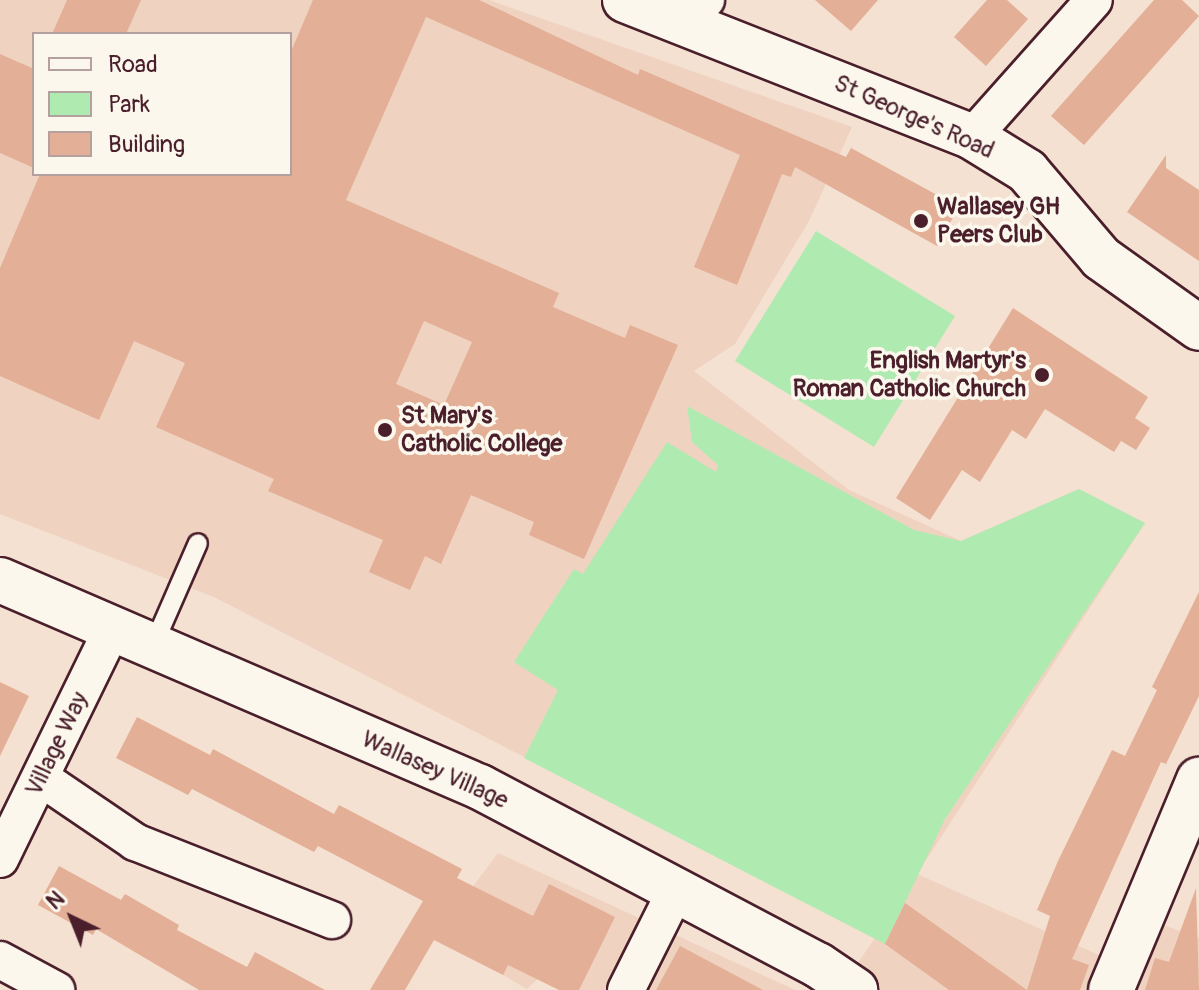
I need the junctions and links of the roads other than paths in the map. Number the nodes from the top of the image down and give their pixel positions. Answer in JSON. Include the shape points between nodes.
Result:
{"nodes":[{"id":1,"x":625,"y":0,"type":"edge"},
{"id":2,"x":1094,"y":0,"type":"edge"},
{"id":3,"x":696,"y":11,"type":"edge"},
{"id":4,"x":972,"y":137,"type":"junction"},
{"id":5,"x":1199,"y":328,"type":"edge"},
{"id":6,"x":198,"y":543,"type":"dead end"},
{"id":7,"x":0,"y":580,"type":"edge"},
{"id":8,"x":112,"y":629,"type":"junction"},
{"id":9,"x":153,"y":646,"type":"junction"},
{"id":10,"x":41,"y":778,"type":"junction"},
{"id":11,"x":1199,"y":780,"type":"edge"},
{"id":12,"x":0,"y":859,"type":"edge"},
{"id":13,"x":676,"y":890,"type":"junction"},
{"id":14,"x":332,"y":920,"type":"dead end"},
{"id":15,"x":0,"y":960,"type":"edge"},
{"id":16,"x":56,"y":990,"type":"edge"},
{"id":17,"x":626,"y":990,"type":"edge"},
{"id":18,"x":855,"y":990,"type":"edge"},
{"id":19,"x":1111,"y":990,"type":"edge"}],
"edges":[{"from":1,"to":3,"type":"main road","name":"St George's Road"},
{"from":2,"to":4,"type":"street"},
{"from":3,"to":4,"type":"main road","name":"St George's Road"},
{"from":4,"to":5,"type":"main road","name":"St George's Road","via":[[1027,171],[1101,258]]},
{"from":6,"to":9,"type":"lane"},
{"from":7,"to":8,"type":"main road","name":"Wallasey Village"},
{"from":8,"to":9,"type":"main road","name":"Wallasey Village"},
{"from":8,"to":10,"type":"street","name":"Village Way"},
{"from":9,"to":13,"type":"main road","name":"Wallasey Village","via":[[480,787]]},
{"from":10,"to":12,"type":"street","name":"Village Way"},
{"from":10,"to":14,"type":"street","via":[[135,842]]},
{"from":11,"to":19,"type":"main road"},
{"from":13,"to":17,"type":"street"},
{"from":13,"to":18,"type":"main road","name":"Wallasey Village"},
{"from":15,"to":16,"type":"street"}]}
